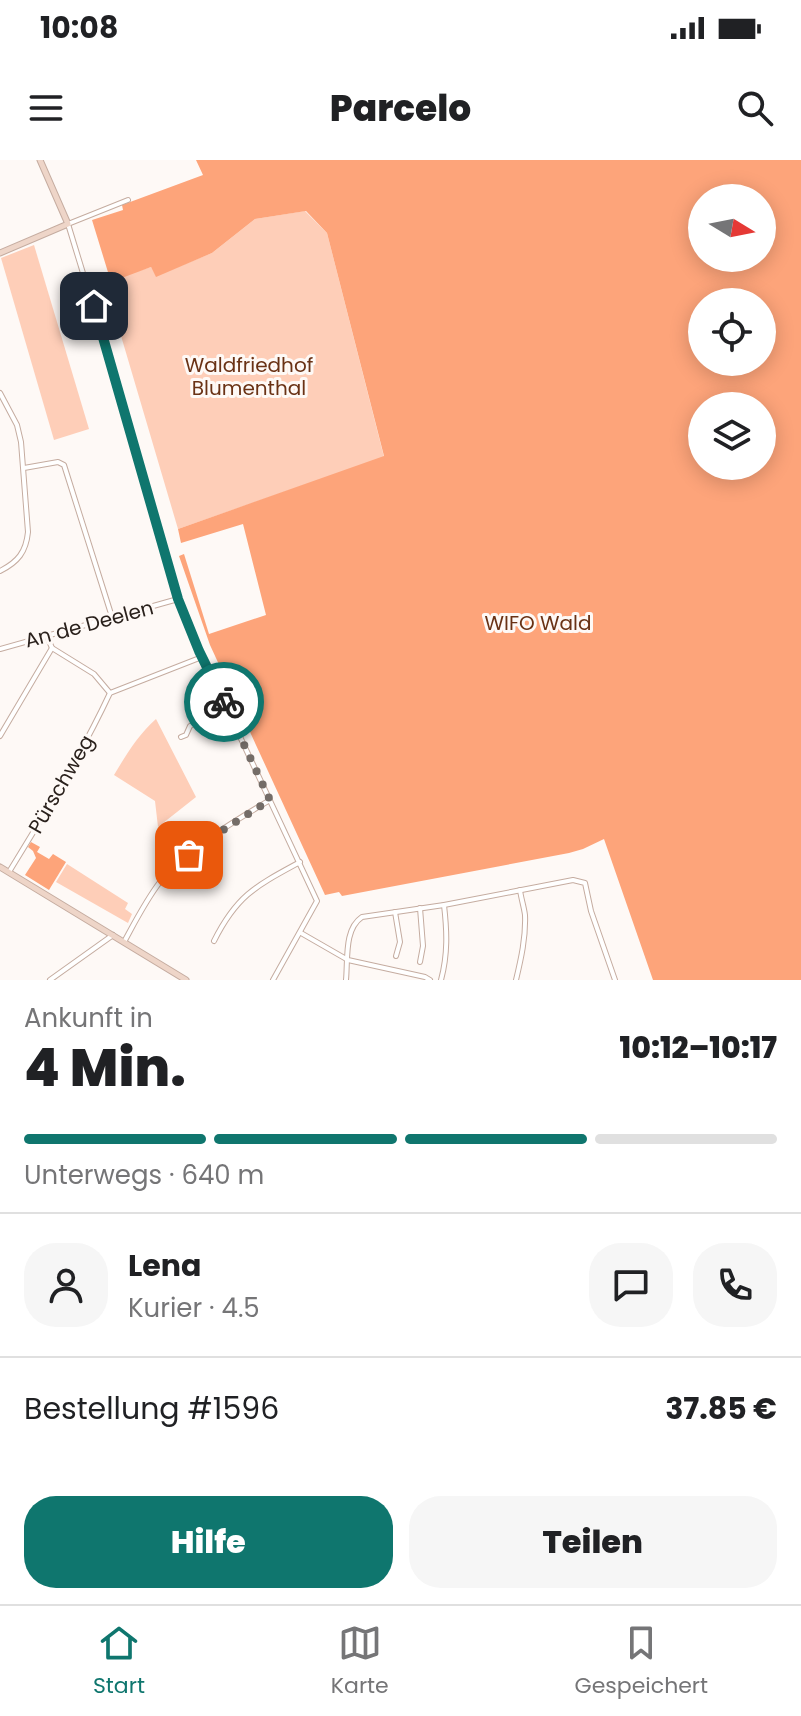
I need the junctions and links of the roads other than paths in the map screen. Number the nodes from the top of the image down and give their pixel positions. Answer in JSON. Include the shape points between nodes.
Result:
{"nodes":[{"id":1,"x":40,"y":160,"type":"edge"},
{"id":2,"x":128,"y":200,"type":"dead end"},
{"id":3,"x":68,"y":224,"type":"junction"},
{"id":4,"x":0,"y":253,"type":"edge"},
{"id":5,"x":0,"y":393,"type":"edge"},
{"id":6,"x":24,"y":468,"type":"junction"},
{"id":7,"x":0,"y":571,"type":"edge"},
{"id":8,"x":178,"y":599,"type":"junction"},
{"id":9,"x":112,"y":617,"type":"junction"},
{"id":10,"x":47,"y":636,"type":"junction"},
{"id":11,"x":52,"y":648,"type":"junction"},
{"id":12,"x":0,"y":649,"type":"edge"},
{"id":13,"x":202,"y":657,"type":"junction"},
{"id":14,"x":110,"y":693,"type":"junction"},
{"id":15,"x":226,"y":706,"type":"junction"},
{"id":16,"x":0,"y":736,"type":"edge"},
{"id":17,"x":181,"y":737,"type":"dead end"},
{"id":18,"x":270,"y":800,"type":"junction"},
{"id":19,"x":300,"y":862,"type":"junction"},
{"id":20,"x":0,"y":867,"type":"edge"},
{"id":21,"x":9,"y":872,"type":"junction"},
{"id":22,"x":520,"y":890,"type":"junction"},
{"id":23,"x":444,"y":905,"type":"junction"},
{"id":24,"x":420,"y":908,"type":"junction"},
{"id":25,"x":395,"y":912,"type":"junction"},
{"id":26,"x":301,"y":933,"type":"junction"},
{"id":27,"x":113,"y":935,"type":"junction"},
{"id":28,"x":214,"y":941,"type":"dead end"},
{"id":29,"x":124,"y":942,"type":"junction"},
{"id":30,"x":396,"y":956,"type":"dead end"},
{"id":31,"x":348,"y":960,"type":"junction"},
{"id":32,"x":420,"y":962,"type":"dead end"},
{"id":33,"x":50,"y":980,"type":"edge"},
{"id":34,"x":186,"y":980,"type":"edge"},
{"id":35,"x":273,"y":980,"type":"edge"},
{"id":36,"x":346,"y":980,"type":"edge"},
{"id":37,"x":430,"y":980,"type":"edge"},
{"id":38,"x":441,"y":980,"type":"edge"},
{"id":39,"x":516,"y":980,"type":"edge"},
{"id":40,"x":615,"y":980,"type":"edge"}],
"edges":[{"from":1,"to":3,"type":"main road"},
{"from":2,"to":3,"type":"street"},
{"from":3,"to":4,"type":"main road"},
{"from":3,"to":8,"type":"street"},
{"from":5,"to":6,"type":"street","via":[[17,425]]},
{"from":6,"to":7,"type":"street","via":[[26,544],[19,559]]},
{"from":6,"to":9,"type":"street","via":[[64,465]]},
{"from":8,"to":9,"type":"street","name":"An de Deelen"},
{"from":8,"to":13,"type":"street"},
{"from":9,"to":10,"type":"street","name":"An de Deelen"},
{"from":10,"to":11,"type":"street"},
{"from":10,"to":12,"type":"street","name":"An de Deelen"},
{"from":11,"to":14,"type":"street","via":[[85,668]]},
{"from":11,"to":16,"type":"street"},
{"from":13,"to":14,"type":"street"},
{"from":13,"to":15,"type":"street"},
{"from":14,"to":21,"type":"street","name":"Pürschweg","via":[[75,764]]},
{"from":15,"to":17,"type":"street"},
{"from":15,"to":18,"type":"street"},
{"from":18,"to":19,"type":"street"},
{"from":18,"to":29,"type":"street","via":[[173,869]]},
{"from":19,"to":26,"type":"street","via":[[317,901]]},
{"from":19,"to":28,"type":"street","via":[[238,902]]},
{"from":20,"to":21,"type":"main road"},
{"from":21,"to":27,"type":"main road"},
{"from":22,"to":23,"type":"street"},
{"from":22,"to":39,"type":"street","via":[[524,947]]},
{"from":22,"to":40,"type":"street","via":[[573,880],[585,883]]},
{"from":23,"to":24,"type":"street"},
{"from":23,"to":38,"type":"street","via":[[447,940]]},
{"from":24,"to":25,"type":"street"},
{"from":24,"to":32,"type":"street"},
{"from":25,"to":30,"type":"street","via":[[400,942]]},
{"from":25,"to":31,"type":"street","via":[[357,920],[349,933]]},
{"from":26,"to":31,"type":"street"},
{"from":26,"to":35,"type":"street"},
{"from":27,"to":29,"type":"main road"},
{"from":27,"to":33,"type":"street"},
{"from":29,"to":34,"type":"main road"},
{"from":31,"to":36,"type":"street"},
{"from":31,"to":37,"type":"street"}]}
